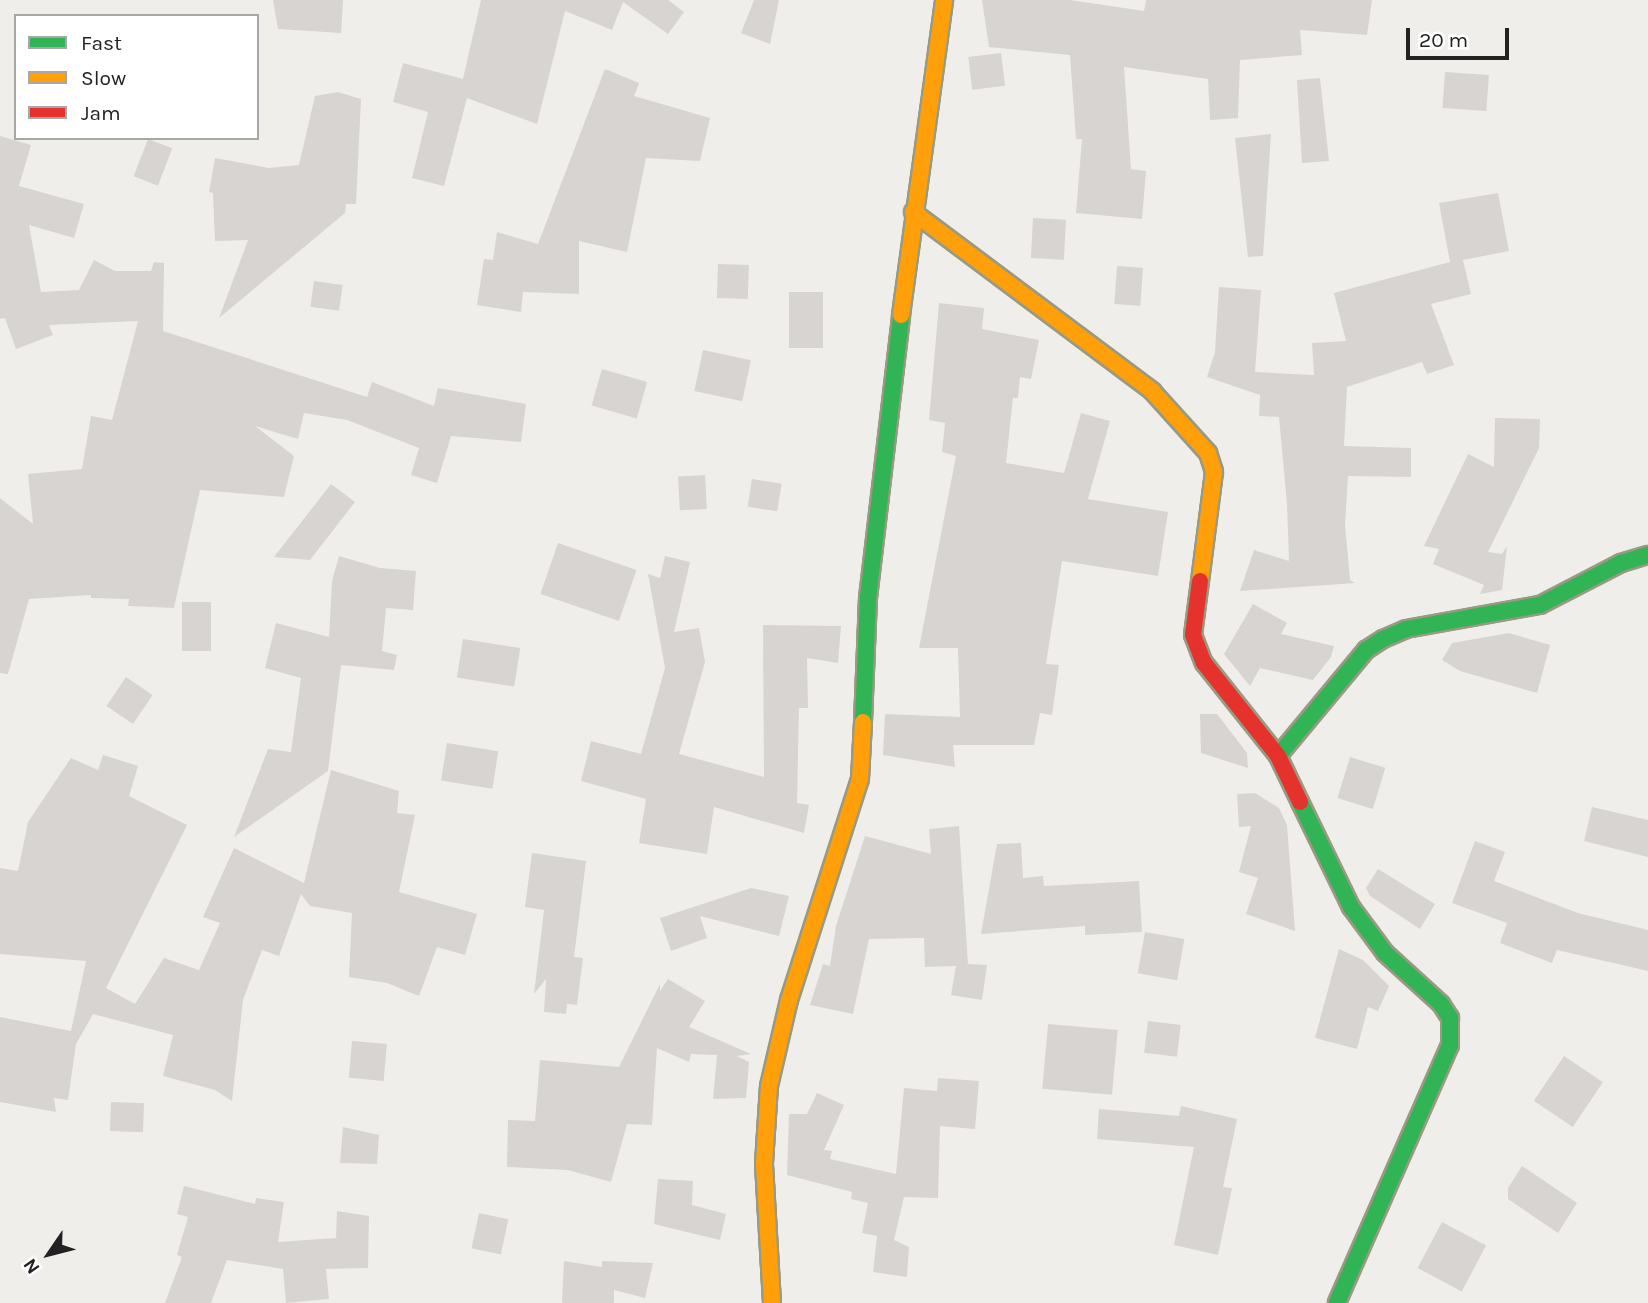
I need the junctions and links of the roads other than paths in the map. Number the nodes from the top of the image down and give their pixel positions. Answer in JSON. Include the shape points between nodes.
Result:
{"nodes":[{"id":1,"x":944,"y":0,"type":"edge"},
{"id":2,"x":913,"y":212,"type":"junction"},
{"id":3,"x":1648,"y":555,"type":"edge"},
{"id":4,"x":1278,"y":756,"type":"junction"},
{"id":5,"x":772,"y":1303,"type":"edge"},
{"id":6,"x":1338,"y":1303,"type":"edge"}],
"edges":[{"from":1,"to":2,"type":"street"},
{"from":2,"to":4,"type":"street","via":[[1152,391],[1208,453],[1214,472],[1193,635],[1204,663]]},
{"from":2,"to":5,"type":"street","via":[[869,598],[860,779],[789,1000],[769,1086],[764,1163]]},
{"from":3,"to":4,"type":"street","via":[[1621,563],[1540,605],[1406,629],[1383,639],[1366,650]]},
{"from":4,"to":6,"type":"street","via":[[1351,907],[1385,953],[1441,1004],[1453,1031]]}]}
